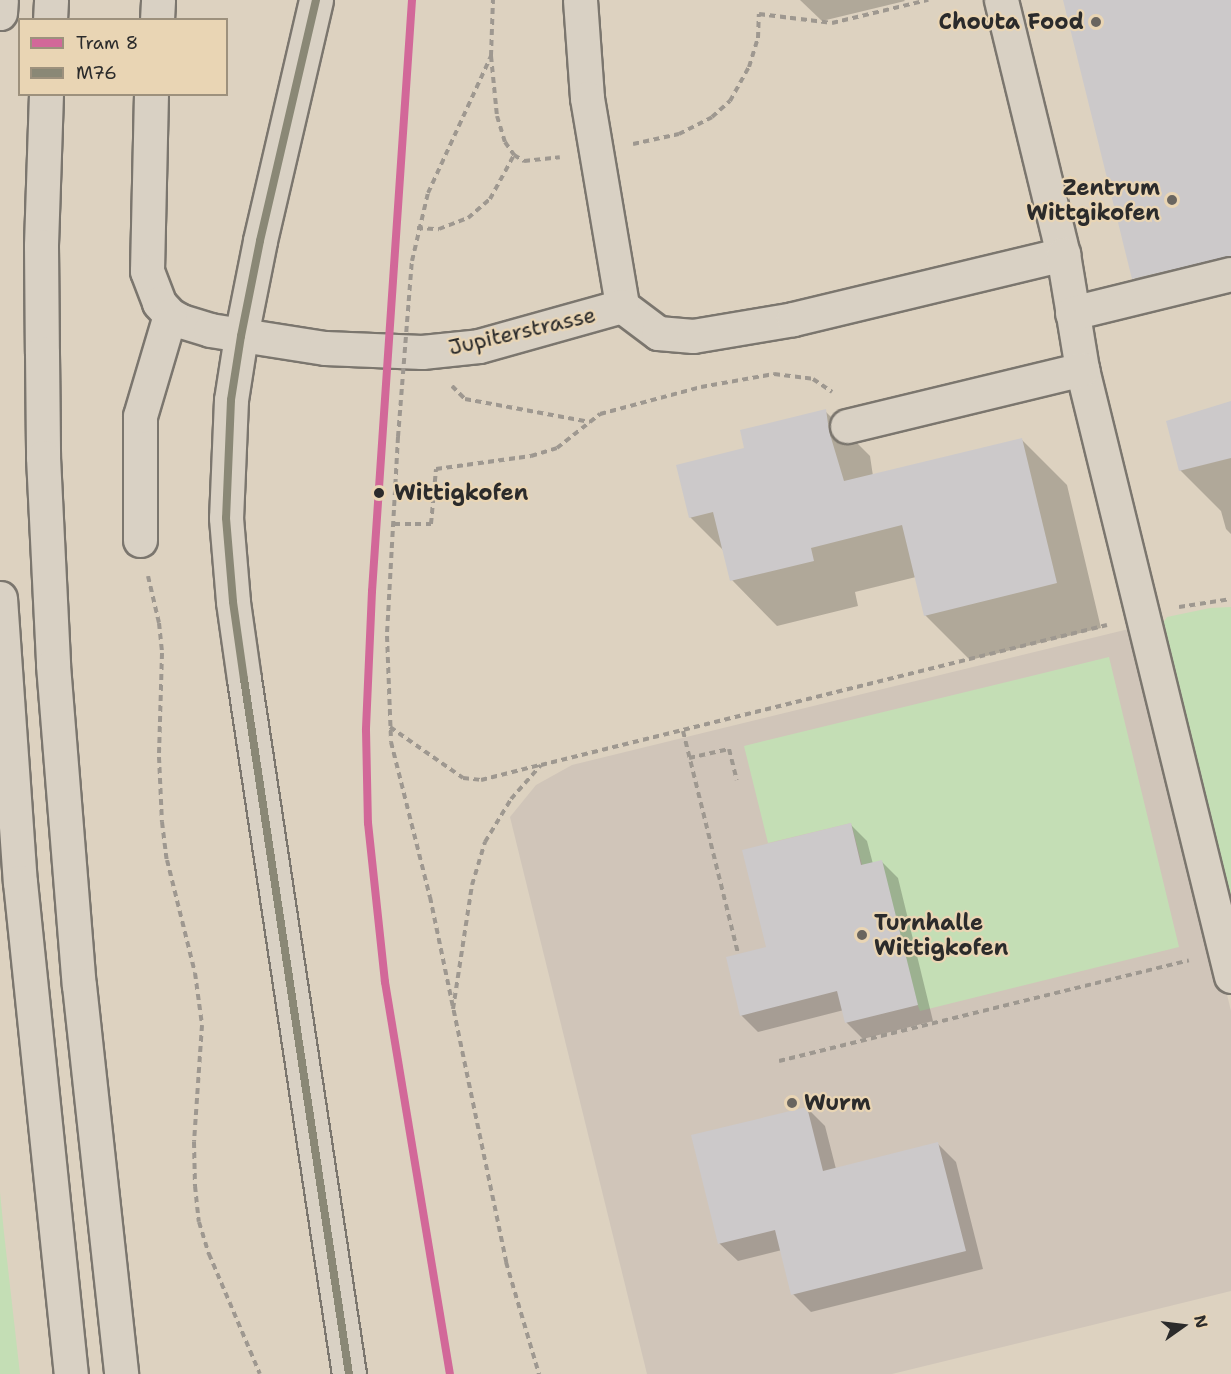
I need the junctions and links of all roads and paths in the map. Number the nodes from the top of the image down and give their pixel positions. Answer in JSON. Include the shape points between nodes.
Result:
{"nodes":[{"id":1,"x":1,"y":0,"type":"edge"},
{"id":2,"x":51,"y":0,"type":"edge"},
{"id":3,"x":158,"y":0,"type":"edge"},
{"id":4,"x":316,"y":0,"type":"edge"},
{"id":5,"x":493,"y":0,"type":"edge"},
{"id":6,"x":580,"y":0,"type":"edge"},
{"id":7,"x":928,"y":0,"type":"edge"},
{"id":8,"x":1001,"y":0,"type":"edge"},
{"id":9,"x":0,"y":12,"type":"edge"},
{"id":10,"x":50,"y":18,"type":"edge"},
{"id":11,"x":157,"y":18,"type":"edge"},
{"id":12,"x":491,"y":56,"type":"junction"},
{"id":13,"x":46,"y":96,"type":"edge"},
{"id":14,"x":151,"y":96,"type":"edge"},
{"id":15,"x":595,"y":152,"type":"junction"},
{"id":16,"x":514,"y":155,"type":"junction"},
{"id":17,"x":417,"y":228,"type":"junction"},
{"id":18,"x":1063,"y":254,"type":"junction"},
{"id":19,"x":1231,"y":274,"type":"edge"},
{"id":20,"x":622,"y":306,"type":"junction"},
{"id":21,"x":1072,"y":313,"type":"junction"},
{"id":22,"x":170,"y":315,"type":"junction"},
{"id":23,"x":241,"y":336,"type":"junction"},
{"id":24,"x":422,"y":352,"type":"junction"},
{"id":25,"x":1082,"y":369,"type":"junction"},
{"id":26,"x":591,"y":422,"type":"junction"},
{"id":27,"x":848,"y":426,"type":"joint"},
{"id":28,"x":394,"y":524,"type":"junction"},
{"id":29,"x":140,"y":540,"type":"joint"},
{"id":30,"x":0,"y":598,"type":"edge"},
{"id":31,"x":1231,"y":599,"type":"edge"},
{"id":32,"x":1144,"y":616,"type":"junction"},
{"id":33,"x":390,"y":727,"type":"junction"},
{"id":34,"x":682,"y":730,"type":"junction"},
{"id":35,"x":689,"y":758,"type":"junction"},
{"id":36,"x":541,"y":765,"type":"junction"},
{"id":37,"x":737,"y":780,"type":"dead end"},
{"id":38,"x":738,"y":954,"type":"dead end"},
{"id":39,"x":1228,"y":964,"type":"edge"},
{"id":40,"x":453,"y":1009,"type":"junction"},
{"id":41,"x":779,"y":1061,"type":"dead end"},
{"id":42,"x":71,"y":1374,"type":"edge"},
{"id":43,"x":121,"y":1374,"type":"edge"},
{"id":44,"x":260,"y":1374,"type":"edge"},
{"id":45,"x":349,"y":1374,"type":"edge"},
{"id":46,"x":539,"y":1374,"type":"edge"}],
"edges":[{"from":1,"to":9,"type":"main road"},
{"from":2,"to":10,"type":"main road"},
{"from":3,"to":11,"type":"main road"},
{"from":4,"to":23,"type":"main road"},
{"from":5,"to":12,"type":"path"},
{"from":6,"to":15,"type":"main road"},
{"from":7,"to":15,"type":"path","via":[[832,23],[759,14],[758,38],[749,67],[730,101],[712,117],[679,134]]},
{"from":8,"to":18,"type":"main road"},
{"from":12,"to":16,"type":"path","via":[[497,116],[505,142]]},
{"from":12,"to":17,"type":"path","via":[[428,193]]},
{"from":13,"to":43,"type":"main road","via":[[42,365],[53,665],[78,975]]},
{"from":14,"to":22,"type":"main road","via":[[147,271],[159,303]]},
{"from":15,"to":16,"type":"path","via":[[524,161]]},
{"from":15,"to":20,"type":"main road"},
{"from":16,"to":17,"type":"path","via":[[490,199],[468,218],[438,229]]},
{"from":17,"to":28,"type":"path","bridge":true},
{"from":18,"to":20,"type":"main road","via":[[793,319],[693,336],[657,333]]},
{"from":18,"to":21,"type":"main road"},
{"from":19,"to":21,"type":"main road"},
{"from":20,"to":24,"type":"main road","name":"Jupiterstrasse","via":[[479,346]]},
{"from":21,"to":25,"type":"main road"},
{"from":22,"to":23,"type":"main road","name":"Jupiterstrasse","via":[[194,326]]},
{"from":22,"to":29,"type":"main road","via":[[140,416]]},
{"from":23,"to":24,"type":"main road","name":"Jupiterstrasse","via":[[358,351]]},
{"from":23,"to":45,"type":"main road","via":[[231,400],[227,473],[233,602]]},
{"from":24,"to":26,"type":"path","via":[[465,399]]},
{"from":25,"to":27,"type":"main road"},
{"from":25,"to":32,"type":"main road"},
{"from":26,"to":27,"type":"path","via":[[600,414],[701,387],[774,374],[813,378],[839,396]]},
{"from":26,"to":28,"type":"path","via":[[557,448],[531,456],[436,469],[431,524]]},
{"from":28,"to":33,"type":"path","via":[[387,636]]},
{"from":29,"to":44,"type":"path","via":[[162,653],[159,779],[167,860],[195,973],[202,1025],[194,1142],[199,1222]]},
{"from":30,"to":42,"type":"main road","via":[[24,925]]},
{"from":31,"to":32,"type":"path","via":[[1208,600]]},
{"from":32,"to":34,"type":"path"},
{"from":32,"to":39,"type":"main road"},
{"from":33,"to":36,"type":"path","via":[[463,778],[481,780]]},
{"from":33,"to":40,"type":"path"},
{"from":34,"to":35,"type":"path"},
{"from":34,"to":36,"type":"path"},
{"from":35,"to":37,"type":"path","via":[[729,749]]},
{"from":35,"to":38,"type":"path"},
{"from":36,"to":40,"type":"path","via":[[511,799],[485,842],[472,885]]},
{"from":39,"to":41,"type":"path"},
{"from":40,"to":46,"type":"path","via":[[506,1262]]}]}
